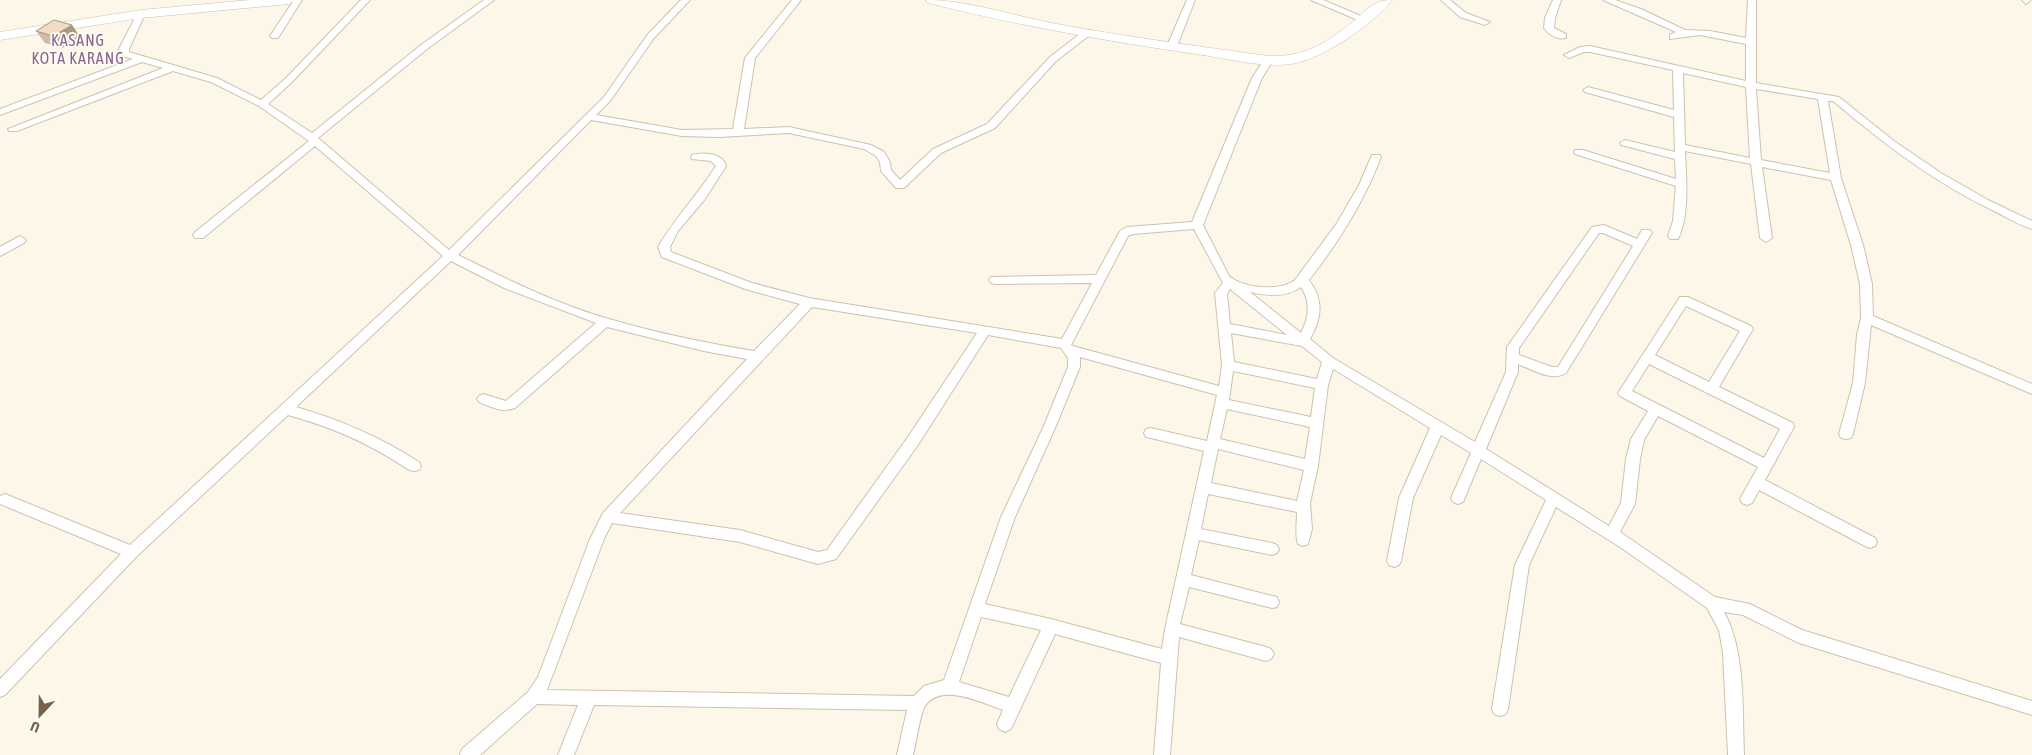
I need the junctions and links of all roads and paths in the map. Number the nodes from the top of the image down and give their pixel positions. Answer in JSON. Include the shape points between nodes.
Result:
{"nodes":[{"id":1,"x":289,"y":0,"type":"edge"},
{"id":2,"x":298,"y":0,"type":"edge"},
{"id":3,"x":366,"y":0,"type":"edge"},
{"id":4,"x":490,"y":0,"type":"edge"},
{"id":5,"x":686,"y":0,"type":"edge"},
{"id":6,"x":797,"y":0,"type":"edge"},
{"id":7,"x":932,"y":0,"type":"edge"},
{"id":8,"x":1191,"y":0,"type":"edge"},
{"id":9,"x":1315,"y":0,"type":"edge"},
{"id":10,"x":1386,"y":0,"type":"edge"},
{"id":11,"x":1445,"y":0,"type":"edge"},
{"id":12,"x":1557,"y":0,"type":"edge"},
{"id":13,"x":1607,"y":0,"type":"edge"},
{"id":14,"x":1752,"y":0,"type":"edge"},
{"id":15,"x":955,"y":3,"type":"edge"},
{"id":16,"x":1627,"y":3,"type":"edge"},
{"id":17,"x":140,"y":14,"type":"junction"},
{"id":18,"x":1363,"y":19,"type":"junction"},
{"id":19,"x":1486,"y":22,"type":"dead end"},
{"id":20,"x":1088,"y":32,"type":"junction"},
{"id":21,"x":1684,"y":33,"type":"junction"},
{"id":22,"x":0,"y":36,"type":"edge"},
{"id":23,"x":275,"y":36,"type":"dead end"},
{"id":24,"x":1563,"y":36,"type":"dead end"},
{"id":25,"x":1673,"y":38,"type":"dead end"},
{"id":26,"x":1750,"y":42,"type":"junction"},
{"id":27,"x":1172,"y":46,"type":"junction"},
{"id":28,"x":1569,"y":54,"type":"dead end"},
{"id":29,"x":142,"y":59,"type":"junction"},
{"id":30,"x":1268,"y":60,"type":"junction"},
{"id":31,"x":174,"y":68,"type":"junction"},
{"id":32,"x":1678,"y":69,"type":"junction"},
{"id":33,"x":1751,"y":85,"type":"junction"},
{"id":34,"x":1588,"y":90,"type":"dead end"},
{"id":35,"x":1822,"y":98,"type":"junction"},
{"id":36,"x":262,"y":104,"type":"junction"},
{"id":37,"x":1,"y":111,"type":"edge"},
{"id":38,"x":1680,"y":115,"type":"junction"},
{"id":39,"x":589,"y":117,"type":"junction"},
{"id":40,"x":738,"y":132,"type":"junction"},
{"id":41,"x":314,"y":140,"type":"junction"},
{"id":42,"x":1625,"y":143,"type":"dead end"},
{"id":43,"x":1578,"y":152,"type":"dead end"},
{"id":44,"x":1681,"y":152,"type":"junction"},
{"id":45,"x":1376,"y":156,"type":"dead end"},
{"id":46,"x":696,"y":157,"type":"dead end"},
{"id":47,"x":1756,"y":164,"type":"junction"},
{"id":48,"x":1836,"y":178,"type":"junction"},
{"id":49,"x":1681,"y":184,"type":"junction"},
{"id":50,"x":1198,"y":225,"type":"junction"},
{"id":51,"x":2032,"y":225,"type":"edge"},
{"id":52,"x":199,"y":236,"type":"dead end"},
{"id":53,"x":1674,"y":236,"type":"dead end"},
{"id":54,"x":1766,"y":238,"type":"dead end"},
{"id":55,"x":20,"y":240,"type":"dead end"},
{"id":56,"x":0,"y":252,"type":"edge"},
{"id":57,"x":450,"y":256,"type":"junction"},
{"id":58,"x":1100,"y":279,"type":"junction"},
{"id":59,"x":995,"y":280,"type":"dead end"},
{"id":60,"x":1302,"y":280,"type":"junction"},
{"id":61,"x":1231,"y":284,"type":"junction"},
{"id":62,"x":809,"y":302,"type":"junction"},
{"id":63,"x":1867,"y":318,"type":"junction"},
{"id":64,"x":605,"y":322,"type":"junction"},
{"id":65,"x":1225,"y":326,"type":"junction"},
{"id":66,"x":985,"y":330,"type":"junction"},
{"id":67,"x":1302,"y":342,"type":"junction"},
{"id":68,"x":1068,"y":348,"type":"junction"},
{"id":69,"x":757,"y":356,"type":"junction"},
{"id":70,"x":1512,"y":357,"type":"junction"},
{"id":71,"x":1647,"y":357,"type":"junction"},
{"id":72,"x":1329,"y":361,"type":"junction"},
{"id":73,"x":1228,"y":365,"type":"junction"},
{"id":74,"x":1322,"y":385,"type":"junction"},
{"id":75,"x":1712,"y":389,"type":"junction"},
{"id":76,"x":2032,"y":389,"type":"edge"},
{"id":77,"x":1223,"y":397,"type":"junction"},
{"id":78,"x":483,"y":399,"type":"dead end"},
{"id":79,"x":286,"y":409,"type":"junction"},
{"id":80,"x":1656,"y":409,"type":"junction"},
{"id":81,"x":1316,"y":423,"type":"junction"},
{"id":82,"x":1437,"y":428,"type":"junction"},
{"id":83,"x":1151,"y":433,"type":"dead end"},
{"id":84,"x":1846,"y":434,"type":"dead end"},
{"id":85,"x":1213,"y":445,"type":"junction"},
{"id":86,"x":1477,"y":450,"type":"junction"},
{"id":87,"x":1766,"y":465,"type":"junction"},
{"id":88,"x":414,"y":466,"type":"dead end"},
{"id":89,"x":1311,"y":466,"type":"junction"},
{"id":90,"x":1756,"y":482,"type":"junction"},
{"id":91,"x":1202,"y":487,"type":"junction"},
{"id":92,"x":1458,"y":498,"type":"dead end"},
{"id":93,"x":1553,"y":499,"type":"junction"},
{"id":94,"x":1747,"y":499,"type":"dead end"},
{"id":95,"x":5,"y":500,"type":"dead end"},
{"id":96,"x":1303,"y":508,"type":"junction"},
{"id":97,"x":608,"y":517,"type":"junction"},
{"id":98,"x":1193,"y":533,"type":"junction"},
{"id":99,"x":1611,"y":535,"type":"junction"},
{"id":100,"x":1302,"y":540,"type":"dead end"},
{"id":101,"x":1870,"y":542,"type":"dead end"},
{"id":102,"x":1272,"y":549,"type":"dead end"},
{"id":103,"x":132,"y":552,"type":"junction"},
{"id":104,"x":1394,"y":561,"type":"dead end"},
{"id":105,"x":1184,"y":579,"type":"junction"},
{"id":106,"x":1272,"y":602,"type":"dead end"},
{"id":107,"x":1712,"y":603,"type":"junction"},
{"id":108,"x":977,"y":609,"type":"junction"},
{"id":109,"x":1051,"y":626,"type":"junction"},
{"id":110,"x":1172,"y":629,"type":"junction"},
{"id":111,"x":1266,"y":654,"type":"dead end"},
{"id":112,"x":1168,"y":658,"type":"junction"},
{"id":113,"x":950,"y":686,"type":"junction"},
{"id":114,"x":0,"y":690,"type":"edge"},
{"id":115,"x":534,"y":697,"type":"junction"},
{"id":116,"x":589,"y":697,"type":"junction"},
{"id":117,"x":917,"y":703,"type":"junction"},
{"id":118,"x":1013,"y":706,"type":"junction"},
{"id":119,"x":2032,"y":708,"type":"edge"},
{"id":120,"x":1500,"y":709,"type":"dead end"},
{"id":121,"x":1005,"y":724,"type":"dead end"},
{"id":122,"x":468,"y":755,"type":"edge"},
{"id":123,"x":566,"y":755,"type":"edge"},
{"id":124,"x":904,"y":755,"type":"edge"},
{"id":125,"x":1162,"y":755,"type":"edge"},
{"id":126,"x":1736,"y":755,"type":"edge"}],
"edges":[{"from":1,"to":17,"type":"street"},
{"from":2,"to":23,"type":"street"},
{"from":3,"to":36,"type":"street"},
{"from":4,"to":41,"type":"street","via":[[424,47]]},
{"from":5,"to":39,"type":"street","via":[[651,36],[614,91]]},
{"from":6,"to":40,"type":"street","via":[[750,58]]},
{"from":7,"to":15,"type":"street"},
{"from":8,"to":27,"type":"street"},
{"from":9,"to":18,"type":"street"},
{"from":10,"to":18,"type":"street"},
{"from":11,"to":19,"type":"street","via":[[1463,15]]},
{"from":12,"to":24,"type":"street","via":[[1549,28]]},
{"from":13,"to":16,"type":"street"},
{"from":14,"to":26,"type":"street"},
{"from":15,"to":20,"type":"street"},
{"from":16,"to":21,"type":"street"},
{"from":17,"to":22,"type":"street"},
{"from":17,"to":29,"type":"street","via":[[124,49],[128,56]]},
{"from":18,"to":30,"type":"street","via":[[1332,42],[1310,53],[1294,59]]},
{"from":20,"to":27,"type":"street"},
{"from":20,"to":40,"type":"street","via":[[1054,59],[991,126],[936,151],[900,186],[886,171],[880,154],[867,147],[789,130]]},
{"from":21,"to":25,"type":"street"},
{"from":21,"to":26,"type":"street","via":[[1699,32]]},
{"from":26,"to":33,"type":"street"},
{"from":27,"to":30,"type":"street"},
{"from":28,"to":32,"type":"street","via":[[1590,48]]},
{"from":29,"to":31,"type":"street"},
{"from":29,"to":37,"type":"street"},
{"from":30,"to":50,"type":"street","via":[[1257,78]]},
{"from":31,"to":36,"type":"street","via":[[214,80]]},
{"from":31,"to":37,"type":"street","via":[[15,132]]},
{"from":32,"to":33,"type":"street"},
{"from":32,"to":38,"type":"street"},
{"from":33,"to":35,"type":"street"},
{"from":33,"to":47,"type":"street"},
{"from":34,"to":38,"type":"street"},
{"from":35,"to":48,"type":"street"},
{"from":35,"to":51,"type":"street","via":[[1836,99],[1890,143],[1937,175]]},
{"from":36,"to":41,"type":"street"},
{"from":38,"to":44,"type":"street"},
{"from":39,"to":40,"type":"street","via":[[673,134]]},
{"from":39,"to":57,"type":"street"},
{"from":41,"to":52,"type":"street"},
{"from":41,"to":57,"type":"street"},
{"from":42,"to":44,"type":"street"},
{"from":43,"to":49,"type":"street"},
{"from":44,"to":47,"type":"street"},
{"from":44,"to":49,"type":"street"},
{"from":45,"to":60,"type":"street","via":[[1352,208]]},
{"from":46,"to":62,"type":"street","via":[[713,158],[720,162],[720,166],[701,197],[674,229],[664,247],[666,254],[748,286]]},
{"from":47,"to":48,"type":"street"},
{"from":47,"to":54,"type":"street"},
{"from":48,"to":63,"type":"street","via":[[1866,284]]},
{"from":49,"to":53,"type":"street"},
{"from":50,"to":58,"type":"street","via":[[1128,231]]},
{"from":50,"to":61,"type":"street"},
{"from":55,"to":56,"type":"street"},
{"from":57,"to":64,"type":"street","via":[[508,285]]},
{"from":57,"to":79,"type":"street"},
{"from":58,"to":59,"type":"street"},
{"from":58,"to":68,"type":"street"},
{"from":60,"to":61,"type":"street","via":[[1292,288],[1280,291]]},
{"from":60,"to":67,"type":"street","via":[[1314,298],[1314,311],[1313,321]]},
{"from":61,"to":65,"type":"street","via":[[1221,293]]},
{"from":61,"to":67,"type":"street"},
{"from":62,"to":66,"type":"street"},
{"from":62,"to":69,"type":"street"},
{"from":63,"to":76,"type":"street"},
{"from":63,"to":84,"type":"street","via":[[1859,383]]},
{"from":64,"to":69,"type":"street","via":[[704,347]]},
{"from":64,"to":78,"type":"street","via":[[514,402],[504,406]]},
{"from":65,"to":67,"type":"street"},
{"from":65,"to":73,"type":"street"},
{"from":66,"to":68,"type":"street","via":[[1053,341]]},
{"from":66,"to":97,"type":"street","via":[[913,441],[831,555],[818,558],[740,536]]},
{"from":67,"to":72,"type":"street"},
{"from":68,"to":77,"type":"street"},
{"from":68,"to":108,"type":"street","via":[[1076,362],[1008,517]]},
{"from":69,"to":97,"type":"street"},
{"from":70,"to":70,"type":"street","via":[[1513,347],[1598,229],[1643,238],[1562,370],[1551,372]]},
{"from":70,"to":86,"type":"street","via":[[1512,372]]},
{"from":71,"to":75,"type":"street"},
{"from":71,"to":75,"type":"street","via":[[1684,300],[1747,329]]},
{"from":71,"to":80,"type":"street","via":[[1624,393]]},
{"from":72,"to":74,"type":"street"},
{"from":72,"to":82,"type":"street"},
{"from":73,"to":74,"type":"street"},
{"from":73,"to":77,"type":"street"},
{"from":74,"to":81,"type":"street"},
{"from":75,"to":87,"type":"street","via":[[1788,427]]},
{"from":77,"to":81,"type":"street"},
{"from":77,"to":85,"type":"street"},
{"from":79,"to":88,"type":"street","via":[[361,434]]},
{"from":79,"to":103,"type":"street"},
{"from":80,"to":87,"type":"street"},
{"from":80,"to":99,"type":"street","via":[[1638,439],[1632,459],[1628,504]]},
{"from":81,"to":89,"type":"street"},
{"from":82,"to":86,"type":"street"},
{"from":82,"to":104,"type":"street","via":[[1406,498]]},
{"from":83,"to":85,"type":"street"},
{"from":85,"to":89,"type":"street"},
{"from":85,"to":91,"type":"street"},
{"from":86,"to":92,"type":"street"},
{"from":86,"to":93,"type":"street"},
{"from":87,"to":90,"type":"street"},
{"from":89,"to":96,"type":"street"},
{"from":90,"to":94,"type":"street"},
{"from":90,"to":101,"type":"street"},
{"from":91,"to":96,"type":"street"},
{"from":91,"to":98,"type":"street"},
{"from":93,"to":99,"type":"street"},
{"from":93,"to":120,"type":"street","via":[[1522,564]]},
{"from":95,"to":103,"type":"street"},
{"from":96,"to":100,"type":"street","via":[[1305,529]]},
{"from":97,"to":115,"type":"street","via":[[544,681]]},
{"from":98,"to":102,"type":"street"},
{"from":98,"to":105,"type":"street"},
{"from":99,"to":107,"type":"street"},
{"from":103,"to":114,"type":"street"},
{"from":105,"to":106,"type":"street"},
{"from":105,"to":110,"type":"street"},
{"from":107,"to":119,"type":"street","via":[[1745,609],[1799,636]]},
{"from":107,"to":126,"type":"street","via":[[1726,629],[1731,653]]},
{"from":108,"to":109,"type":"street"},
{"from":108,"to":113,"type":"street"},
{"from":109,"to":112,"type":"street"},
{"from":109,"to":118,"type":"street"},
{"from":110,"to":111,"type":"street"},
{"from":110,"to":112,"type":"street"},
{"from":112,"to":125,"type":"street"},
{"from":113,"to":117,"type":"street","via":[[929,691]]},
{"from":113,"to":118,"type":"street"},
{"from":115,"to":116,"type":"street"},
{"from":115,"to":122,"type":"street"},
{"from":116,"to":117,"type":"street"},
{"from":116,"to":123,"type":"street"},
{"from":117,"to":124,"type":"street"},
{"from":118,"to":121,"type":"street"}]}
